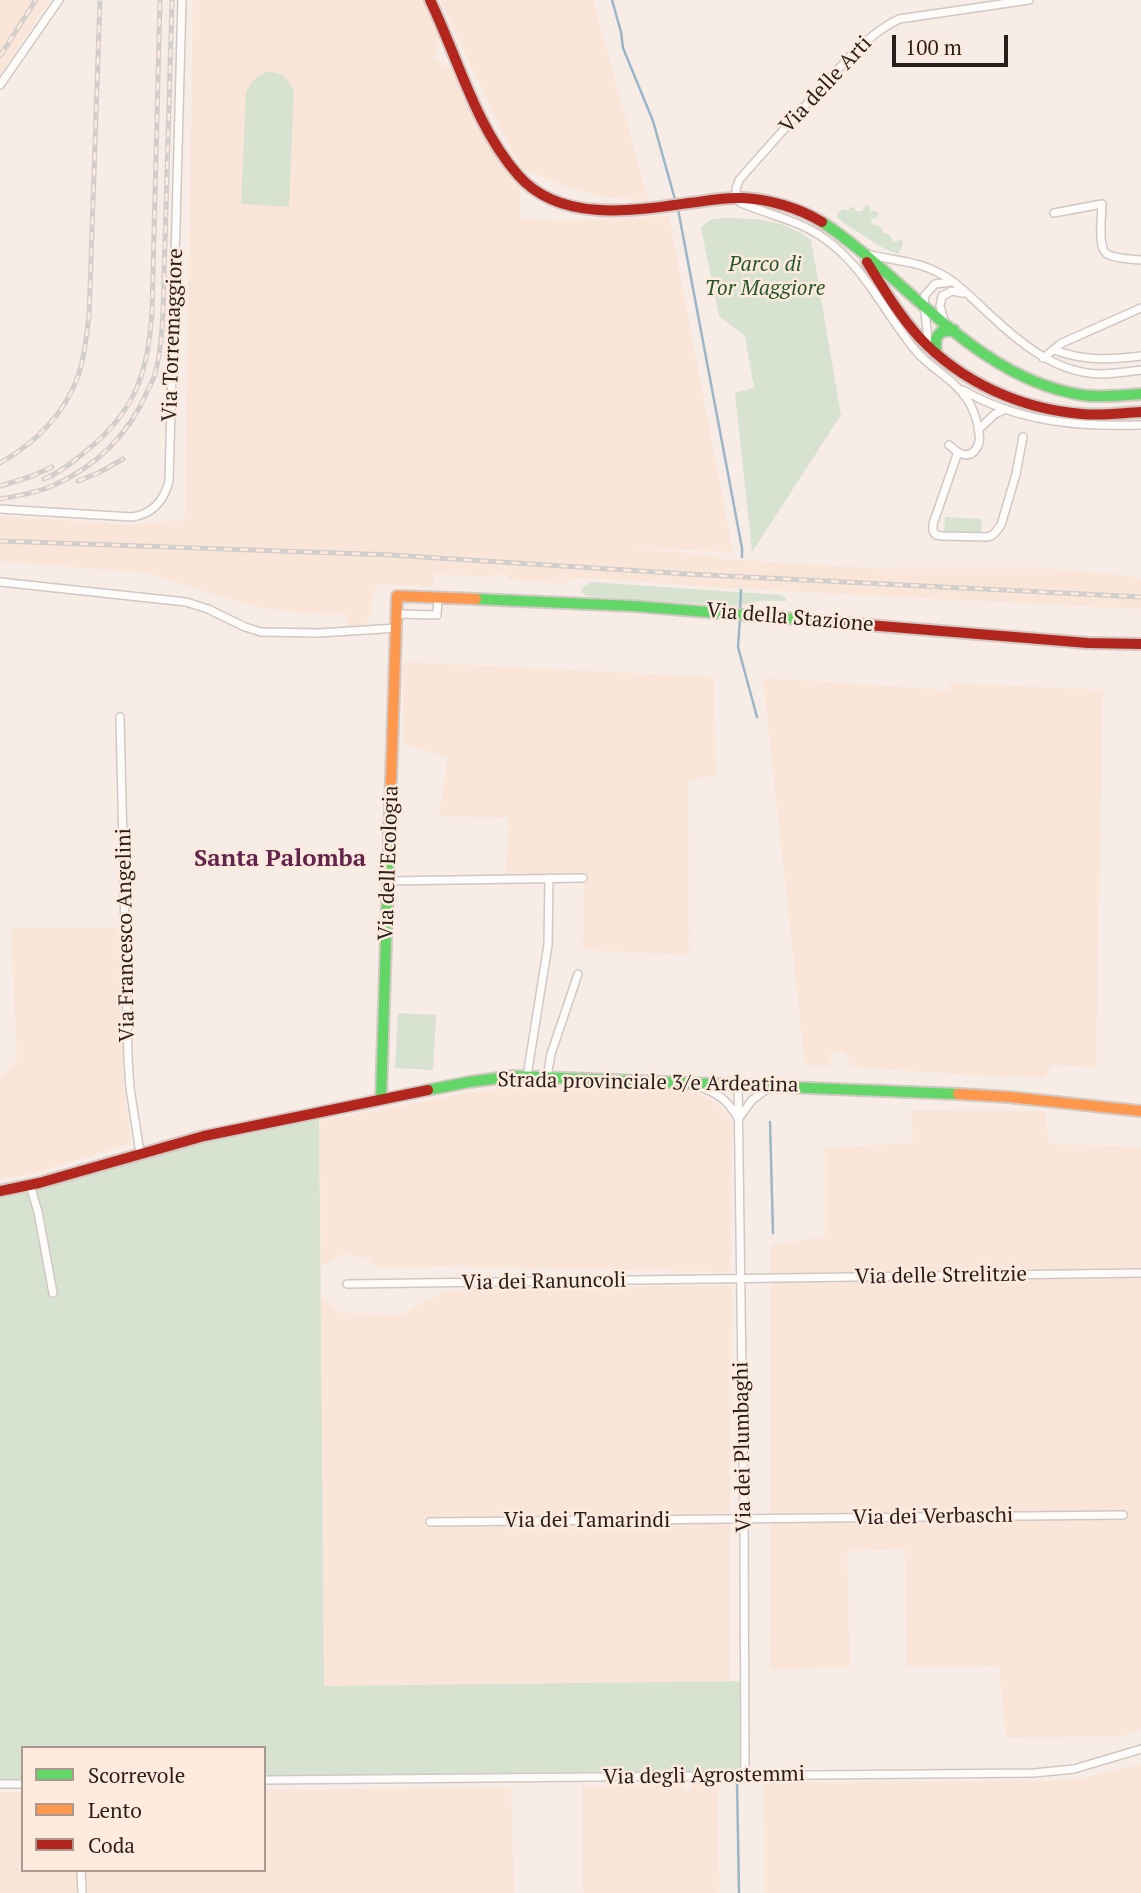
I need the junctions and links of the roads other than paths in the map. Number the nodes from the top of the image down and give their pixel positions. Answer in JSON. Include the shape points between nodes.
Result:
{"nodes":[{"id":1,"x":59,"y":0,"type":"edge"},
{"id":2,"x":182,"y":0,"type":"edge"},
{"id":3,"x":430,"y":0,"type":"edge"},
{"id":4,"x":1029,"y":0,"type":"edge"},
{"id":5,"x":0,"y":85,"type":"edge"},
{"id":6,"x":737,"y":198,"type":"junction"},
{"id":7,"x":1054,"y":213,"type":"dead end"},
{"id":8,"x":862,"y":253,"type":"junction"},
{"id":9,"x":1141,"y":260,"type":"edge"},
{"id":10,"x":952,"y":282,"type":"junction"},
{"id":11,"x":972,"y":298,"type":"junction"},
{"id":12,"x":924,"y":305,"type":"junction"},
{"id":13,"x":1141,"y":308,"type":"edge"},
{"id":14,"x":944,"y":321,"type":"junction"},
{"id":15,"x":954,"y":330,"type":"junction"},
{"id":16,"x":932,"y":350,"type":"junction"},
{"id":17,"x":1054,"y":350,"type":"junction"},
{"id":18,"x":1141,"y":356,"type":"edge"},
{"id":19,"x":1043,"y":358,"type":"junction"},
{"id":20,"x":1141,"y":370,"type":"edge"},
{"id":21,"x":981,"y":384,"type":"junction"},
{"id":22,"x":956,"y":386,"type":"junction"},
{"id":23,"x":1141,"y":394,"type":"edge"},
{"id":24,"x":975,"y":396,"type":"junction"},
{"id":25,"x":1008,"y":409,"type":"junction"},
{"id":26,"x":1141,"y":412,"type":"edge"},
{"id":27,"x":1073,"y":419,"type":"junction"},
{"id":28,"x":1141,"y":425,"type":"edge"},
{"id":29,"x":979,"y":429,"type":"junction"},
{"id":30,"x":1023,"y":437,"type":"dead end"},
{"id":31,"x":949,"y":445,"type":"dead end"},
{"id":32,"x":958,"y":452,"type":"junction"},
{"id":33,"x":0,"y":509,"type":"edge"},
{"id":34,"x":0,"y":582,"type":"edge"},
{"id":35,"x":438,"y":597,"type":"junction"},
{"id":36,"x":397,"y":614,"type":"junction"},
{"id":37,"x":397,"y":628,"type":"junction"},
{"id":38,"x":1141,"y":644,"type":"edge"},
{"id":39,"x":120,"y":717,"type":"dead end"},
{"id":40,"x":549,"y":878,"type":"junction"},
{"id":41,"x":583,"y":878,"type":"dead end"},
{"id":42,"x":388,"y":881,"type":"junction"},
{"id":43,"x":578,"y":974,"type":"dead end"},
{"id":44,"x":527,"y":1076,"type":"junction"},
{"id":45,"x":547,"y":1077,"type":"junction"},
{"id":46,"x":689,"y":1082,"type":"junction"},
{"id":47,"x":738,"y":1085,"type":"junction"},
{"id":48,"x":771,"y":1086,"type":"junction"},
{"id":49,"x":381,"y":1099,"type":"junction"},
{"id":50,"x":1141,"y":1111,"type":"edge"},
{"id":51,"x":738,"y":1118,"type":"junction"},
{"id":52,"x":141,"y":1153,"type":"junction"},
{"id":53,"x":30,"y":1185,"type":"junction"},
{"id":54,"x":0,"y":1191,"type":"edge"},
{"id":55,"x":1141,"y":1273,"type":"edge"},
{"id":56,"x":740,"y":1279,"type":"junction"},
{"id":57,"x":347,"y":1284,"type":"dead end"},
{"id":58,"x":52,"y":1293,"type":"dead end"},
{"id":59,"x":1123,"y":1515,"type":"dead end"},
{"id":60,"x":744,"y":1520,"type":"junction"},
{"id":61,"x":430,"y":1522,"type":"dead end"},
{"id":62,"x":1141,"y":1749,"type":"edge"},
{"id":63,"x":745,"y":1775,"type":"junction"},
{"id":64,"x":266,"y":1780,"type":"edge"},
{"id":65,"x":0,"y":1784,"type":"edge"},
{"id":66,"x":21,"y":1784,"type":"edge"},
{"id":67,"x":82,"y":1872,"type":"edge"},
{"id":68,"x":82,"y":1893,"type":"edge"}],
"edges":[{"from":1,"to":5,"type":"street"},
{"from":2,"to":33,"type":"street","name":"Via Torremaggiore","via":[[168,487],[154,508],[135,517]]},
{"from":3,"to":6,"type":"street","via":[[490,135],[528,186],[557,202],[594,210],[663,208]]},
{"from":4,"to":6,"type":"street","name":"Via delle Arti","via":[[899,19],[885,26],[850,57],[749,169],[735,188]]},
{"from":6,"to":8,"type":"street","via":[[814,217]]},
{"from":6,"to":22,"type":"street","via":[[802,225],[833,245],[860,272],[917,353]]},
{"from":7,"to":9,"type":"street","via":[[1102,204],[1102,249]]},
{"from":8,"to":10,"type":"street","via":[[922,266]]},
{"from":8,"to":12,"type":"street"},
{"from":8,"to":16,"type":"street","via":[[892,301]]},
{"from":10,"to":11,"type":"street"},
{"from":10,"to":12,"type":"street","via":[[932,286]]},
{"from":11,"to":14,"type":"street","via":[[955,291],[944,294],[940,306]]},
{"from":11,"to":19,"type":"street"},
{"from":12,"to":14,"type":"street"},
{"from":12,"to":16,"type":"street"},
{"from":13,"to":17,"type":"street"},
{"from":14,"to":15,"type":"street"},
{"from":15,"to":16,"type":"street","via":[[938,334]]},
{"from":15,"to":23,"type":"street","via":[[1006,368],[1039,383],[1083,395]]},
{"from":16,"to":21,"type":"street"},
{"from":17,"to":18,"type":"street","via":[[1093,360]]},
{"from":17,"to":19,"type":"street"},
{"from":19,"to":20,"type":"street","via":[[1085,372]]},
{"from":21,"to":24,"type":"street"},
{"from":21,"to":27,"type":"street"},
{"from":22,"to":24,"type":"street"},
{"from":22,"to":29,"type":"street","via":[[968,401]]},
{"from":24,"to":25,"type":"street"},
{"from":25,"to":27,"type":"street","via":[[1035,418]]},
{"from":25,"to":29,"type":"street"},
{"from":26,"to":27,"type":"street"},
{"from":27,"to":28,"type":"street"},
{"from":29,"to":32,"type":"street","via":[[975,450],[969,455]]},
{"from":30,"to":32,"type":"street","via":[[1001,524],[988,537],[943,536],[933,531]]},
{"from":31,"to":32,"type":"street"},
{"from":34,"to":37,"type":"street","via":[[186,602],[261,632],[319,634]]},
{"from":35,"to":36,"type":"street","via":[[437,615]]},
{"from":35,"to":36,"type":"street","name":"Via della Stazione","via":[[397,596]]},
{"from":35,"to":38,"type":"street","name":"Via della Stazione","via":[[621,605]]},
{"from":36,"to":37,"type":"street"},
{"from":37,"to":42,"type":"street","name":"Via dell'Ecologia"},
{"from":39,"to":52,"type":"street","name":"Via Francesco Angelini","via":[[128,1060]]},
{"from":40,"to":41,"type":"street"},
{"from":40,"to":42,"type":"street"},
{"from":40,"to":44,"type":"street","via":[[548,945]]},
{"from":42,"to":49,"type":"street","name":"Via dell'Ecologia"},
{"from":43,"to":45,"type":"street"},
{"from":44,"to":45,"type":"street","name":"Strada provinciale 3/e Ardeatina"},
{"from":44,"to":49,"type":"street","name":"Strada provinciale 3/e Ardeatina"},
{"from":45,"to":46,"type":"street","name":"Strada provinciale 3/e Ardeatina"},
{"from":46,"to":47,"type":"street","name":"Strada provinciale 3/e Ardeatina"},
{"from":46,"to":51,"type":"street","via":[[723,1098]]},
{"from":47,"to":48,"type":"street","name":"Strada provinciale 3/e Ardeatina"},
{"from":47,"to":51,"type":"street","name":"Via dei Plumbaghi"},
{"from":48,"to":50,"type":"street","name":"Strada provinciale 3/e Ardeatina","via":[[1009,1097]]},
{"from":48,"to":51,"type":"street"},
{"from":49,"to":52,"type":"street","name":"Strada provinciale 3/e Ardeatina"},
{"from":51,"to":56,"type":"street","name":"Via dei Plumbaghi"},
{"from":52,"to":53,"type":"street","name":"Strada provinciale 3/e Ardeatina"},
{"from":53,"to":54,"type":"street","name":"Strada provinciale 3/e Ardeatina"},
{"from":53,"to":58,"type":"street"},
{"from":55,"to":56,"type":"street","name":"Via delle Strelitzie"},
{"from":56,"to":57,"type":"street","name":"Via dei Ranuncoli"},
{"from":56,"to":60,"type":"street","name":"Via dei Plumbaghi"},
{"from":59,"to":60,"type":"street","name":"Via dei Verbaschi"},
{"from":60,"to":61,"type":"street","name":"Via dei Tamarindi"},
{"from":60,"to":63,"type":"street","name":"Via dei Plumbaghi"},
{"from":62,"to":63,"type":"street","name":"Via degli Agrostemmi","via":[[1074,1769],[1034,1773]]},
{"from":63,"to":64,"type":"street","name":"Via degli Agrostemmi"},
{"from":65,"to":66,"type":"street"},
{"from":67,"to":68,"type":"street"}]}
